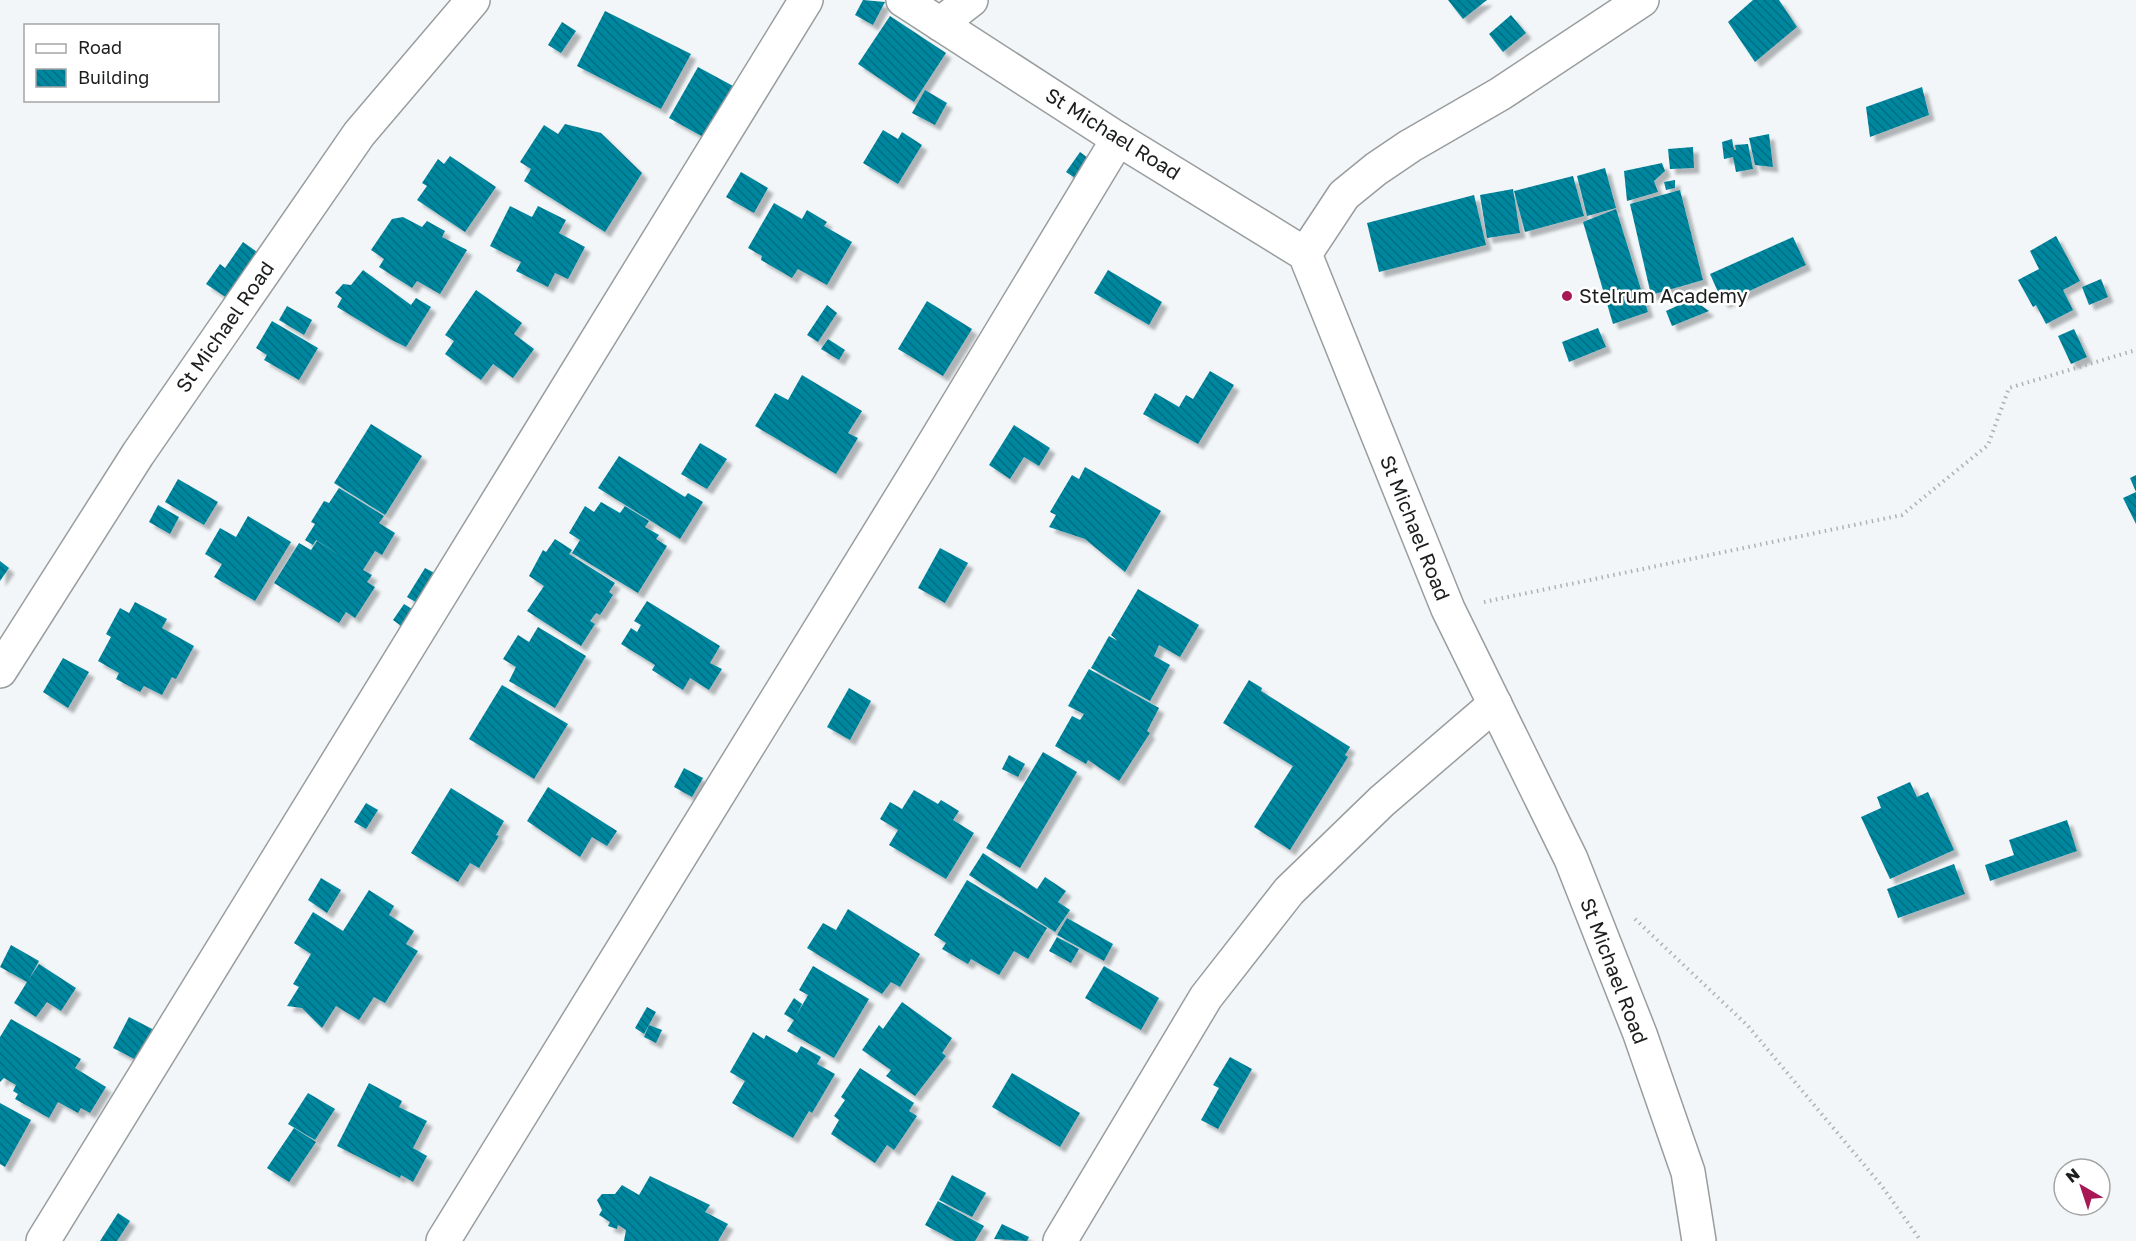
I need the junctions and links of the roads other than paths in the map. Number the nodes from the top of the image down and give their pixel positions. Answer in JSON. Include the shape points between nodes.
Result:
{"nodes":[{"id":1,"x":473,"y":0,"type":"edge"},
{"id":2,"x":806,"y":0,"type":"edge"},
{"id":3,"x":903,"y":0,"type":"edge"},
{"id":4,"x":971,"y":0,"type":"edge"},
{"id":5,"x":1642,"y":0,"type":"edge"},
{"id":6,"x":940,"y":24,"type":"junction"},
{"id":7,"x":1118,"y":139,"type":"junction"},
{"id":8,"x":1305,"y":254,"type":"junction"},
{"id":9,"x":0,"y":671,"type":"edge"},
{"id":10,"x":1495,"y":704,"type":"junction"},
{"id":11,"x":43,"y":1241,"type":"edge"},
{"id":12,"x":442,"y":1241,"type":"edge"},
{"id":13,"x":1060,"y":1241,"type":"edge"},
{"id":14,"x":1699,"y":1241,"type":"edge"}],
"edges":[{"from":1,"to":9,"type":"street","name":"St Michael Road","via":[[358,135],[138,454]]},
{"from":2,"to":11,"type":"street"},
{"from":3,"to":6,"type":"street","name":"St Michael Road"},
{"from":4,"to":6,"type":"street"},
{"from":5,"to":8,"type":"street","via":[[1500,94],[1376,169],[1344,195]]},
{"from":6,"to":7,"type":"street","name":"St Michael Road"},
{"from":7,"to":8,"type":"street","name":"St Michael Road"},
{"from":7,"to":12,"type":"street"},
{"from":8,"to":10,"type":"street","name":"St Michael Road","via":[[1448,609]]},
{"from":10,"to":13,"type":"street","via":[[1382,801],[1289,891],[1206,998]]},
{"from":10,"to":14,"type":"street","name":"St Michael Road","via":[[1571,860],[1640,1034],[1688,1172]]}]}
